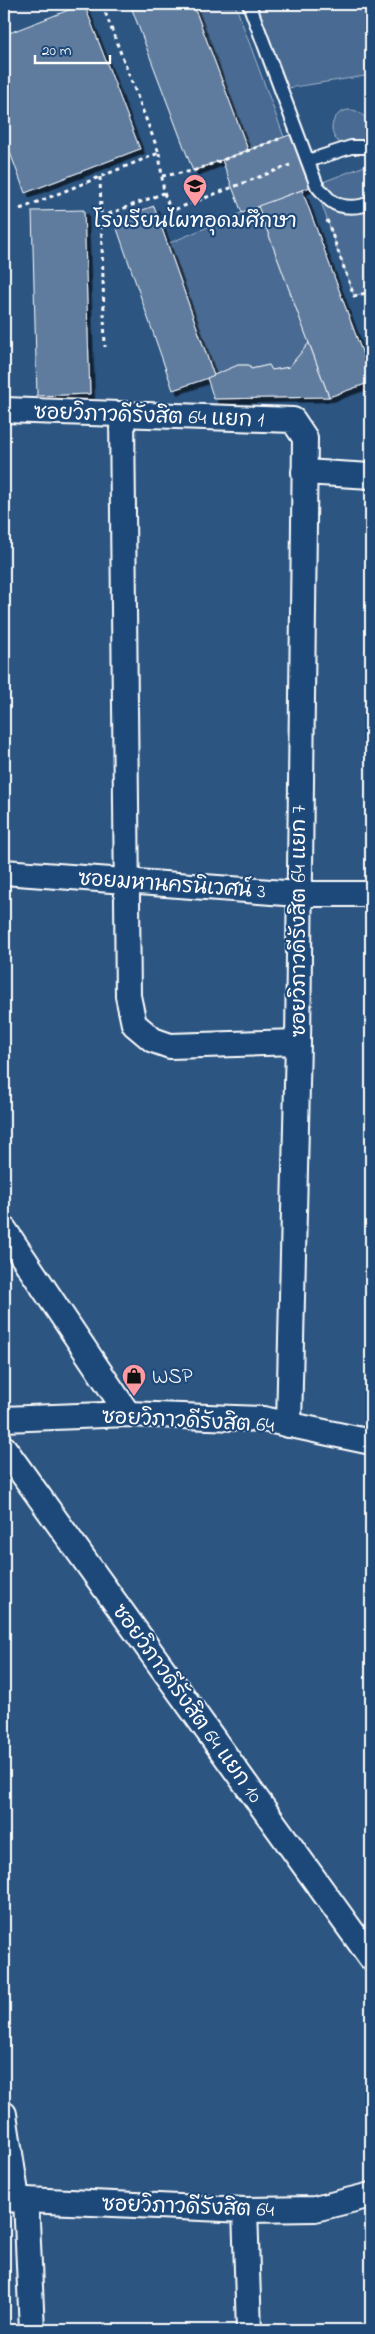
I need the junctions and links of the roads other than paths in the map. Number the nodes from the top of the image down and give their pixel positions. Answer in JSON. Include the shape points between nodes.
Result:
{"nodes":[{"id":1,"x":248,"y":4,"type":"edge"},
{"id":2,"x":371,"y":147,"type":"edge"},
{"id":3,"x":303,"y":161,"type":"junction"},
{"id":4,"x":371,"y":202,"type":"edge"},
{"id":5,"x":4,"y":410,"type":"edge"},
{"id":6,"x":122,"y":415,"type":"junction"},
{"id":7,"x":293,"y":420,"type":"joint"},
{"id":8,"x":304,"y":472,"type":"junction"},
{"id":9,"x":371,"y":476,"type":"edge"},
{"id":10,"x":4,"y":872,"type":"edge"},
{"id":11,"x":126,"y":880,"type":"junction"},
{"id":12,"x":298,"y":894,"type":"junction"},
{"id":13,"x":371,"y":894,"type":"edge"},
{"id":14,"x":298,"y":1042,"type":"junction"},
{"id":15,"x":4,"y":1229,"type":"edge"},
{"id":16,"x":128,"y":1414,"type":"junction"},
{"id":17,"x":4,"y":1419,"type":"edge"},
{"id":18,"x":289,"y":1425,"type":"junction"},
{"id":19,"x":371,"y":1442,"type":"edge"},
{"id":20,"x":4,"y":1448,"type":"edge"},
{"id":21,"x":371,"y":1958,"type":"edge"},
{"id":22,"x":4,"y":2114,"type":"edge"},
{"id":23,"x":371,"y":2195,"type":"edge"},
{"id":24,"x":16,"y":2199,"type":"edge"},
{"id":25,"x":245,"y":2210,"type":"junction"},
{"id":26,"x":32,"y":2330,"type":"edge"},
{"id":27,"x":249,"y":2330,"type":"edge"}],
"edges":[{"from":1,"to":3,"type":"lane"},
{"from":2,"to":3,"type":"lane","via":[[351,148]]},
{"from":3,"to":4,"type":"lane","via":[[317,186],[332,202],[346,206],[366,206]]},
{"from":5,"to":6,"type":"street","name":"ซอยวิภาวดีรังสิต 64 แยก 1"},
{"from":6,"to":7,"type":"street","name":"ซอยวิภาวดีรังสิต 64 แยก 1"},
{"from":6,"to":11,"type":"street"},
{"from":7,"to":8,"type":"street","name":"ซอยวิภาวดีรังสิต 64 แยก 7","via":[[305,438]]},
{"from":8,"to":9,"type":"street"},
{"from":8,"to":12,"type":"street","name":"ซอยวิภาวดีรังสิต 64 แยก 7"},
{"from":10,"to":11,"type":"street","name":"ซอยมหานครนิเวศน์ 3"},
{"from":11,"to":12,"type":"street","name":"ซอยมหานครนิเวศน์ 3"},
{"from":11,"to":14,"type":"street","via":[[128,996],[134,1024],[153,1040],[170,1046]]},
{"from":12,"to":13,"type":"street","name":"ซอยมหานครนิเวศน์ 3"},
{"from":12,"to":14,"type":"street","name":"ซอยวิภาวดีรังสิต 64 แยก 7"},
{"from":14,"to":18,"type":"street","name":"ซอยวิภาวดีรังสิต 64 แยก 7"},
{"from":15,"to":16,"type":"street"},
{"from":16,"to":17,"type":"street","name":"ซอยวิภาวดีรังสิต 64"},
{"from":16,"to":18,"type":"street","name":"ซอยวิภาวดีรังสิต 64","via":[[263,1419]]},
{"from":18,"to":19,"type":"street","name":"ซอยวิภาวดีรังสิต 64"},
{"from":20,"to":21,"type":"street","name":"ซอยวิภาวดีรังสิต 64 แยก 10"},
{"from":22,"to":24,"type":"street"},
{"from":23,"to":25,"type":"street","name":"ซอยวิภาวดีรังสิต 64","via":[[315,2209]]},
{"from":24,"to":25,"type":"street","name":"ซอยวิภาวดีรังสิต 64"},
{"from":24,"to":26,"type":"street"},
{"from":25,"to":27,"type":"street"}]}
